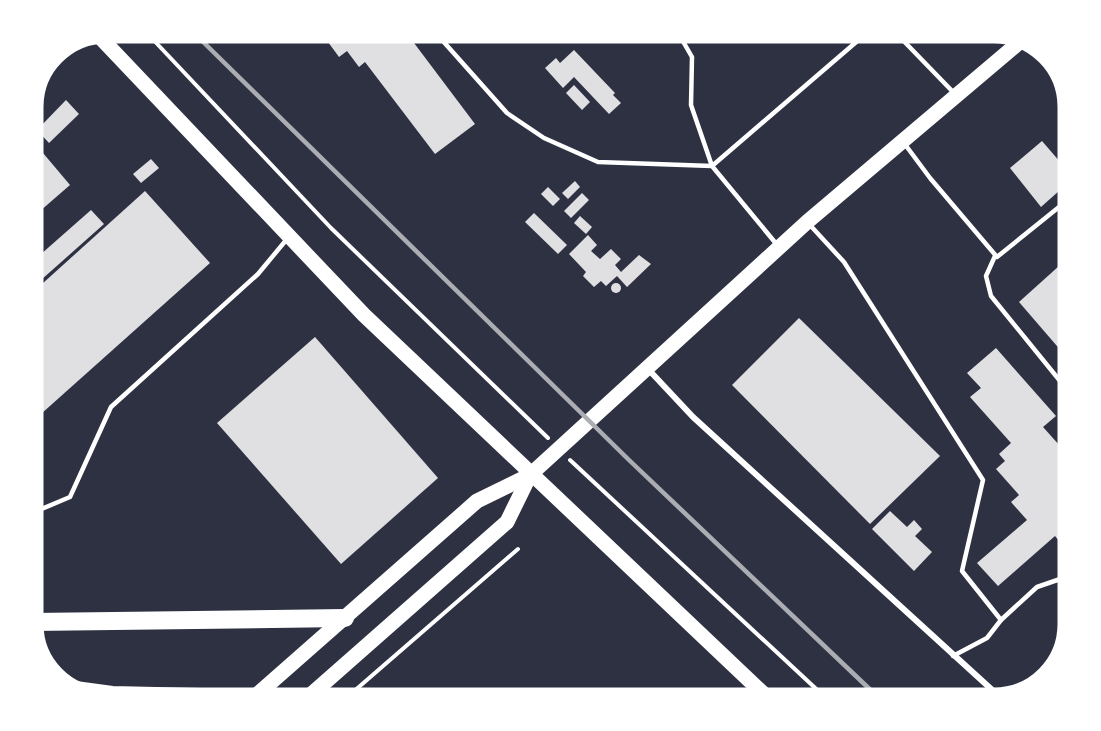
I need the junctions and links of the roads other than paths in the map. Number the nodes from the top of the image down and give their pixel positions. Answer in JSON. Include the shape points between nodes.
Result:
{"nodes":[{"id":1,"x":105,"y":42,"type":"edge"},
{"id":2,"x":443,"y":42,"type":"edge"},
{"id":3,"x":683,"y":42,"type":"edge"},
{"id":4,"x":857,"y":42,"type":"edge"},
{"id":5,"x":904,"y":42,"type":"edge"},
{"id":6,"x":1015,"y":46,"type":"edge"},
{"id":7,"x":957,"y":96,"type":"junction"},
{"id":8,"x":903,"y":142,"type":"junction"},
{"id":9,"x":712,"y":166,"type":"junction"},
{"id":10,"x":1059,"y":207,"type":"edge"},
{"id":11,"x":807,"y":222,"type":"junction"},
{"id":12,"x":289,"y":237,"type":"junction"},
{"id":13,"x":780,"y":248,"type":"junction"},
{"id":14,"x":995,"y":256,"type":"junction"},
{"id":15,"x":646,"y":367,"type":"junction"},
{"id":16,"x":1059,"y":379,"type":"edge"},
{"id":17,"x":530,"y":475,"type":"junction"},
{"id":18,"x":42,"y":509,"type":"edge"},
{"id":19,"x":1059,"y":580,"type":"edge"},
{"id":20,"x":345,"y":618,"type":"junction"},
{"id":21,"x":1001,"y":620,"type":"junction"},
{"id":22,"x":42,"y":622,"type":"edge"},
{"id":23,"x":953,"y":656,"type":"junction"},
{"id":24,"x":263,"y":689,"type":"edge"},
{"id":25,"x":317,"y":689,"type":"edge"},
{"id":26,"x":758,"y":689,"type":"edge"},
{"id":27,"x":990,"y":689,"type":"edge"}],
"edges":[{"from":1,"to":12,"type":"main road"},
{"from":2,"to":9,"type":"lane","via":[[507,113],[544,138],[598,162]]},
{"from":3,"to":9,"type":"lane","via":[[692,57],[691,105]]},
{"from":4,"to":9,"type":"lane"},
{"from":5,"to":7,"type":"lane"},
{"from":6,"to":7,"type":"main road"},
{"from":7,"to":8,"type":"main road"},
{"from":8,"to":11,"type":"main road"},
{"from":8,"to":14,"type":"lane"},
{"from":9,"to":13,"type":"lane"},
{"from":10,"to":14,"type":"lane"},
{"from":11,"to":13,"type":"main road"},
{"from":11,"to":21,"type":"lane","via":[[844,261],[983,480],[962,571]]},
{"from":12,"to":17,"type":"main road"},
{"from":12,"to":18,"type":"lane","via":[[258,274],[111,407],[70,497]]},
{"from":13,"to":15,"type":"main road"},
{"from":14,"to":16,"type":"lane","via":[[986,276],[991,296]]},
{"from":15,"to":17,"type":"main road"},
{"from":15,"to":23,"type":"street","via":[[693,417]]},
{"from":17,"to":20,"type":"main road","via":[[477,501]]},
{"from":17,"to":25,"type":"main road","via":[[507,522]]},
{"from":17,"to":26,"type":"main road"},
{"from":19,"to":21,"type":"lane","via":[[1037,587]]},
{"from":20,"to":22,"type":"highway"},
{"from":20,"to":24,"type":"main road"},
{"from":21,"to":23,"type":"lane","via":[[987,638]]},
{"from":23,"to":27,"type":"street"}]}
